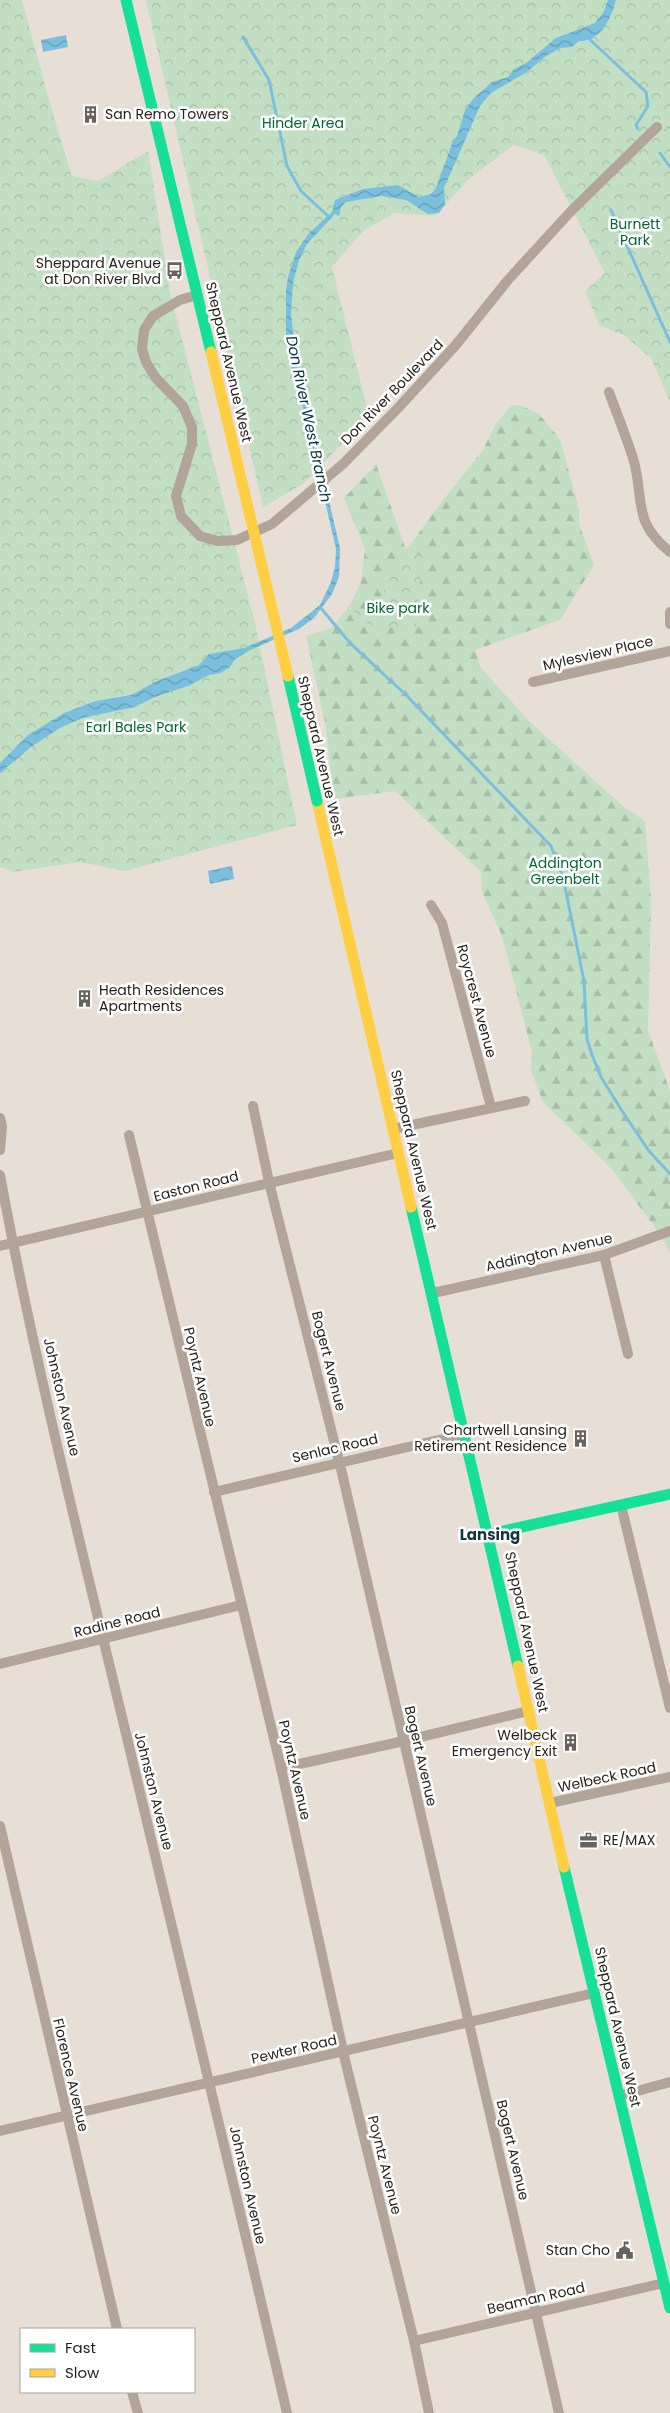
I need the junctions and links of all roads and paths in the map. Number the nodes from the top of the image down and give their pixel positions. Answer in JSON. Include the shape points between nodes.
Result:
{"nodes":[{"id":1,"x":126,"y":0,"type":"edge"},
{"id":2,"x":657,"y":127,"type":"dead end"},
{"id":3,"x":197,"y":294,"type":"junction"},
{"id":4,"x":609,"y":392,"type":"dead end"},
{"id":5,"x":670,"y":552,"type":"edge"},
{"id":6,"x":670,"y":612,"type":"edge"},
{"id":7,"x":670,"y":624,"type":"edge"},
{"id":8,"x":670,"y":651,"type":"edge"},
{"id":9,"x":533,"y":682,"type":"dead end"},
{"id":10,"x":431,"y":905,"type":"dead end"},
{"id":11,"x":524,"y":1101,"type":"dead end"},
{"id":12,"x":253,"y":1106,"type":"dead end"},
{"id":13,"x":491,"y":1107,"type":"junction"},
{"id":14,"x":0,"y":1118,"type":"edge"},
{"id":15,"x":392,"y":1129,"type":"junction"},
{"id":16,"x":129,"y":1135,"type":"dead end"},
{"id":17,"x":0,"y":1150,"type":"edge"},
{"id":18,"x":398,"y":1153,"type":"junction"},
{"id":19,"x":0,"y":1175,"type":"edge"},
{"id":20,"x":270,"y":1182,"type":"junction"},
{"id":21,"x":148,"y":1213,"type":"junction"},
{"id":22,"x":670,"y":1231,"type":"edge"},
{"id":23,"x":12,"y":1243,"type":"junction"},
{"id":24,"x":0,"y":1246,"type":"edge"},
{"id":25,"x":604,"y":1255,"type":"junction"},
{"id":26,"x":433,"y":1293,"type":"junction"},
{"id":27,"x":628,"y":1354,"type":"dead end"},
{"id":28,"x":464,"y":1434,"type":"junction"},
{"id":29,"x":340,"y":1462,"type":"junction"},
{"id":30,"x":214,"y":1492,"type":"junction"},
{"id":31,"x":670,"y":1494,"type":"edge"},
{"id":32,"x":621,"y":1505,"type":"junction"},
{"id":33,"x":490,"y":1534,"type":"junction"},
{"id":34,"x":241,"y":1605,"type":"junction"},
{"id":35,"x":104,"y":1640,"type":"junction"},
{"id":36,"x":0,"y":1664,"type":"edge"},
{"id":37,"x":670,"y":1708,"type":"edge"},
{"id":38,"x":528,"y":1711,"type":"junction"},
{"id":39,"x":404,"y":1741,"type":"junction"},
{"id":40,"x":281,"y":1768,"type":"junction"},
{"id":41,"x":670,"y":1777,"type":"edge"},
{"id":42,"x":550,"y":1803,"type":"junction"},
{"id":43,"x":0,"y":1826,"type":"edge"},
{"id":44,"x":594,"y":1993,"type":"junction"},
{"id":45,"x":469,"y":2021,"type":"junction"},
{"id":46,"x":344,"y":2052,"type":"junction"},
{"id":47,"x":670,"y":2082,"type":"edge"},
{"id":48,"x":210,"y":2083,"type":"junction"},
{"id":49,"x":619,"y":2096,"type":"junction"},
{"id":50,"x":66,"y":2116,"type":"junction"},
{"id":51,"x":0,"y":2131,"type":"edge"},
{"id":52,"x":664,"y":2283,"type":"junction"},
{"id":53,"x":670,"y":2308,"type":"edge"},
{"id":54,"x":536,"y":2312,"type":"junction"},
{"id":55,"x":117,"y":2328,"type":"edge"},
{"id":56,"x":414,"y":2341,"type":"junction"},
{"id":57,"x":132,"y":2393,"type":"edge"},
{"id":58,"x":138,"y":2413,"type":"edge"},
{"id":59,"x":287,"y":2413,"type":"edge"},
{"id":60,"x":429,"y":2413,"type":"edge"},
{"id":61,"x":559,"y":2413,"type":"edge"}],
"edges":[{"from":1,"to":3,"type":"main road","name":"Sheppard Avenue West"},
{"from":2,"to":3,"type":"street","name":"Don River Boulevard","via":[[572,210],[508,280],[455,346],[339,467],[272,524],[237,540],[217,541],[200,536],[181,516],[176,496],[192,444],[192,427],[183,406],[155,376],[142,350],[144,330],[152,316]]},
{"from":3,"to":15,"type":"main road","name":"Sheppard Avenue West","bridge":true},
{"from":4,"to":5,"type":"street","via":[[633,459],[643,519],[651,533]]},
{"from":6,"to":7,"type":"street"},
{"from":8,"to":9,"type":"street","name":"Mylesview Place"},
{"from":10,"to":13,"type":"street","name":"Roycrest Avenue","via":[[442,923]]},
{"from":11,"to":13,"type":"street"},
{"from":12,"to":20,"type":"street","name":"Bogert Avenue"},
{"from":13,"to":15,"type":"street"},
{"from":14,"to":17,"type":"street"},
{"from":15,"to":18,"type":"main road","name":"Sheppard Avenue West"},
{"from":16,"to":21,"type":"street","name":"Poyntz Avenue"},
{"from":18,"to":20,"type":"street","name":"Easton Road"},
{"from":18,"to":26,"type":"main road","name":"Sheppard Avenue West"},
{"from":19,"to":23,"type":"street","name":"Johnston Avenue"},
{"from":20,"to":21,"type":"street","name":"Easton Road"},
{"from":20,"to":29,"type":"street","name":"Bogert Avenue"},
{"from":21,"to":23,"type":"street","name":"Easton Road"},
{"from":21,"to":30,"type":"street","name":"Poyntz Avenue"},
{"from":22,"to":25,"type":"street","name":"Addington Avenue"},
{"from":23,"to":24,"type":"street","name":"Easton Road"},
{"from":23,"to":35,"type":"street","name":"Johnston Avenue"},
{"from":25,"to":26,"type":"street","name":"Addington Avenue"},
{"from":25,"to":27,"type":"street"},
{"from":26,"to":28,"type":"main road","name":"Sheppard Avenue West"},
{"from":28,"to":29,"type":"street","name":"Senlac Road"},
{"from":28,"to":33,"type":"main road","name":"Sheppard Avenue West"},
{"from":29,"to":30,"type":"street","name":"Senlac Road"},
{"from":29,"to":39,"type":"street","name":"Bogert Avenue"},
{"from":30,"to":34,"type":"street","name":"Poyntz Avenue"},
{"from":31,"to":32,"type":"main road"},
{"from":32,"to":33,"type":"main road"},
{"from":32,"to":37,"type":"street"},
{"from":33,"to":38,"type":"main road","name":"Sheppard Avenue West"},
{"from":34,"to":35,"type":"street","name":"Radine Road"},
{"from":34,"to":40,"type":"street","name":"Poyntz Avenue"},
{"from":35,"to":36,"type":"street","name":"Radine Road"},
{"from":35,"to":48,"type":"street","name":"Johnston Avenue"},
{"from":38,"to":39,"type":"street"},
{"from":38,"to":42,"type":"main road","name":"Sheppard Avenue West"},
{"from":39,"to":40,"type":"street"},
{"from":39,"to":45,"type":"street","name":"Bogert Avenue"},
{"from":40,"to":46,"type":"street","name":"Poyntz Avenue"},
{"from":41,"to":42,"type":"street","name":"Welbeck Road"},
{"from":42,"to":44,"type":"main road","name":"Sheppard Avenue West"},
{"from":43,"to":50,"type":"street","name":"Florence Avenue"},
{"from":44,"to":45,"type":"street","name":"Pewter Road"},
{"from":44,"to":49,"type":"main road","name":"Sheppard Avenue West"},
{"from":45,"to":46,"type":"street","name":"Pewter Road"},
{"from":45,"to":54,"type":"street","name":"Bogert Avenue"},
{"from":46,"to":48,"type":"street","name":"Pewter Road"},
{"from":46,"to":56,"type":"street","name":"Poyntz Avenue"},
{"from":47,"to":49,"type":"street"},
{"from":48,"to":50,"type":"street","name":"Pewter Road"},
{"from":48,"to":59,"type":"street","name":"Johnston Avenue"},
{"from":49,"to":52,"type":"main road","name":"Sheppard Avenue West"},
{"from":50,"to":51,"type":"street","name":"Pewter Road"},
{"from":50,"to":55,"type":"street","name":"Florence Avenue"},
{"from":52,"to":53,"type":"main road","name":"Sheppard Avenue West"},
{"from":52,"to":54,"type":"street","name":"Beaman Road"},
{"from":54,"to":56,"type":"street","name":"Beaman Road"},
{"from":54,"to":61,"type":"street","name":"Bogert Avenue"},
{"from":56,"to":60,"type":"street","name":"Poyntz Avenue"},
{"from":57,"to":58,"type":"street"}]}
